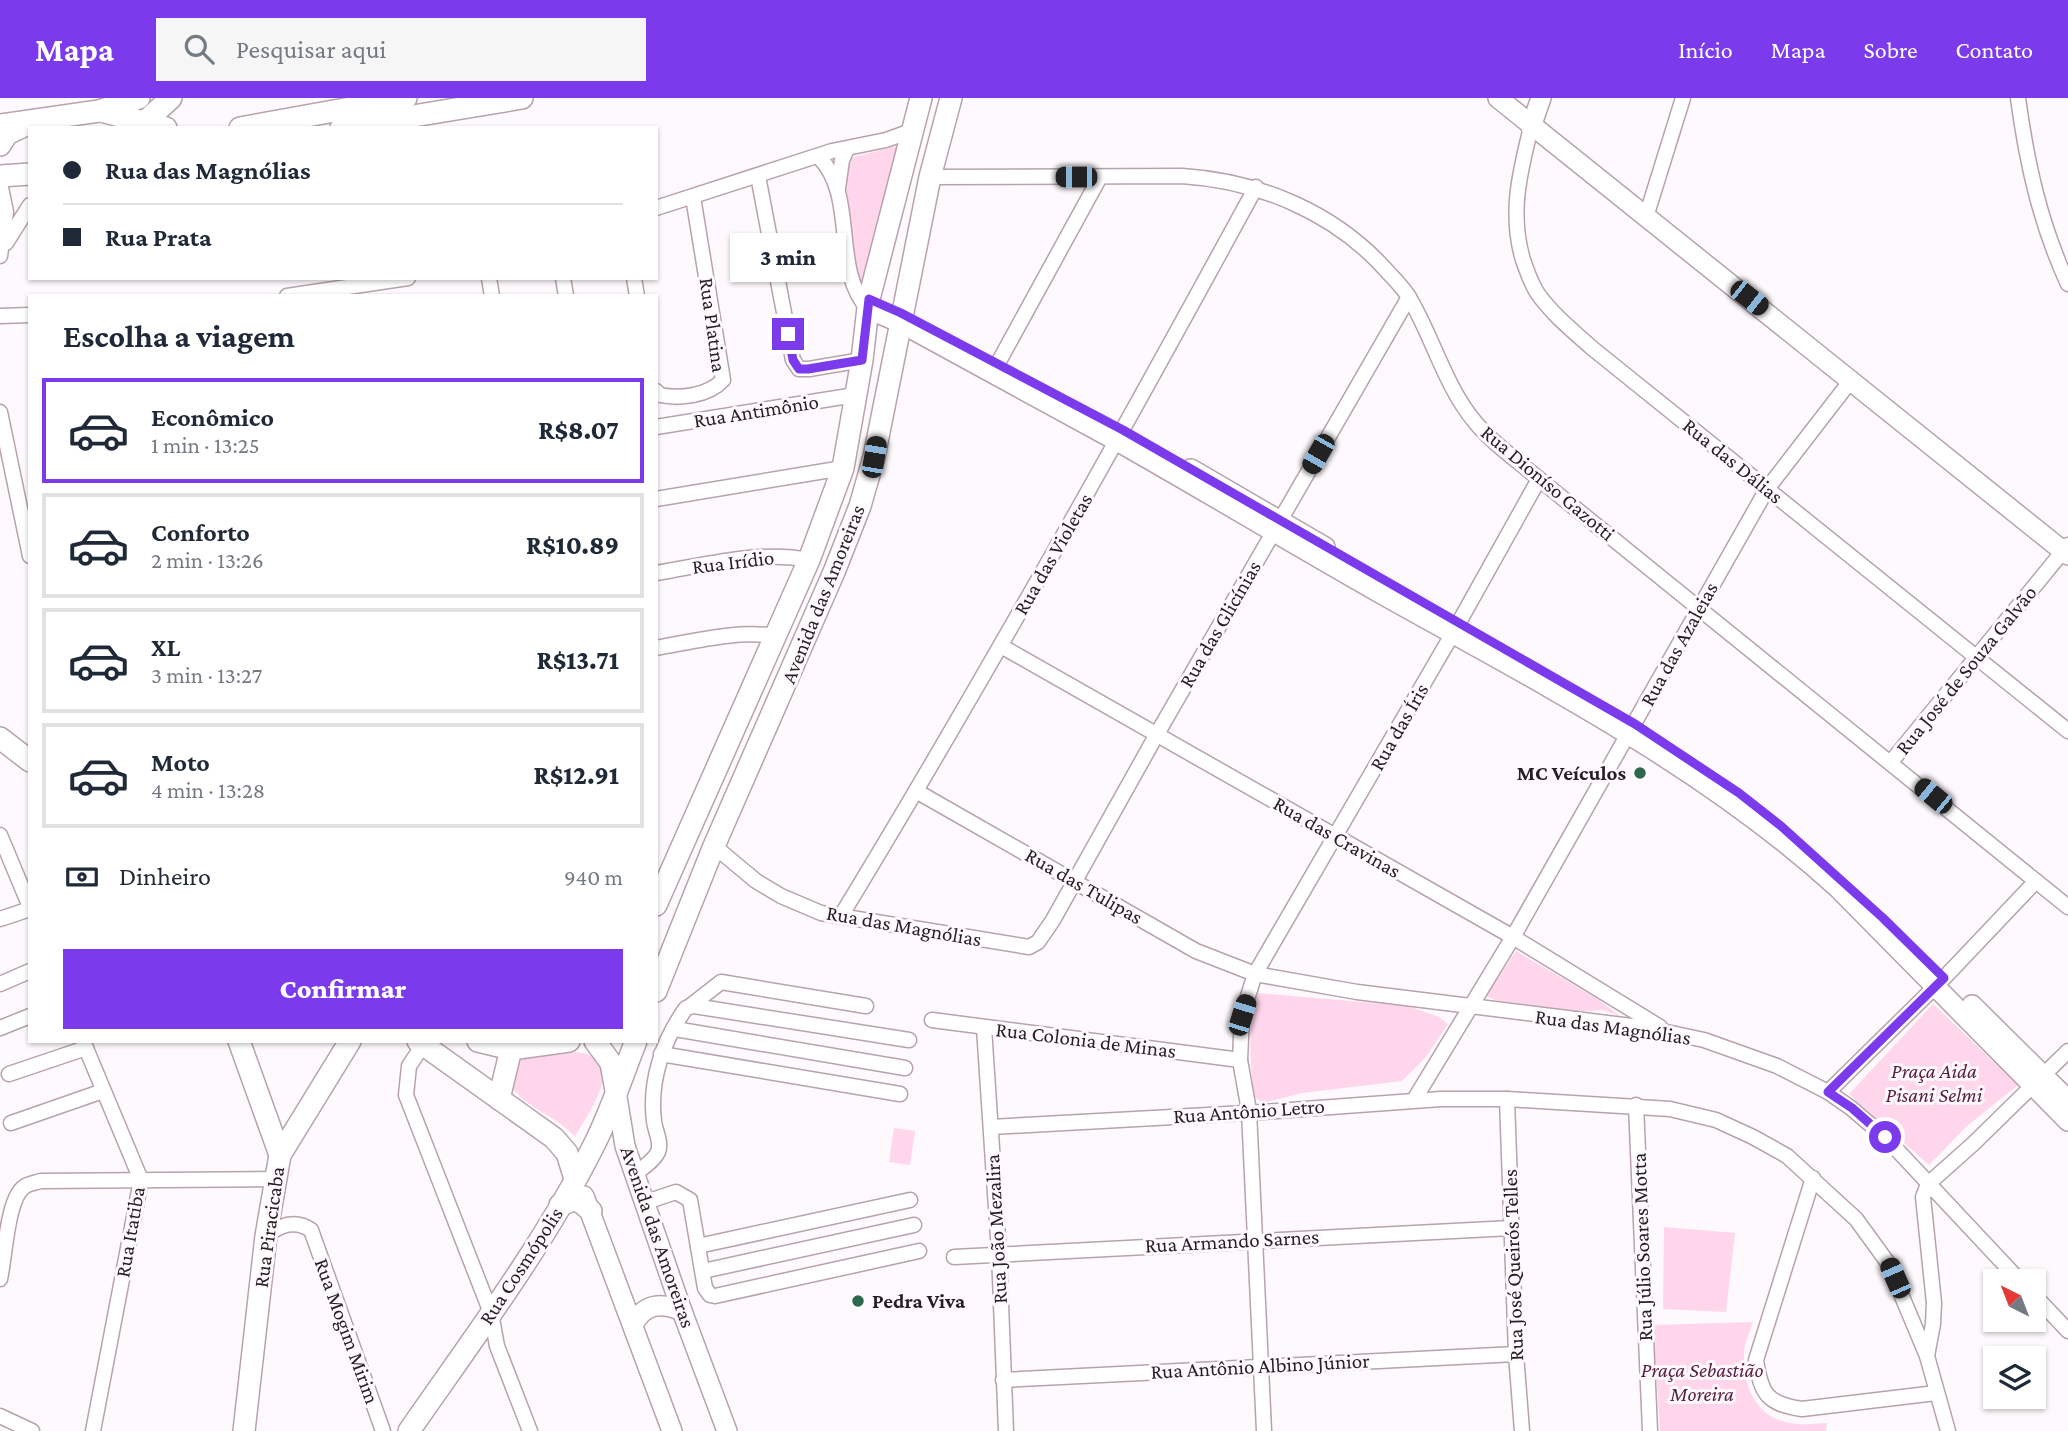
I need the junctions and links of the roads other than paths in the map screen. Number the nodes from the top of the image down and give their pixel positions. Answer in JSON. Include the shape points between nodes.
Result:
{"nodes":[{"id":1,"x":139,"y":98,"type":"edge"},
{"id":2,"x":522,"y":98,"type":"edge"},
{"id":3,"x":921,"y":98,"type":"edge"},
{"id":4,"x":951,"y":98,"type":"edge"},
{"id":5,"x":1498,"y":98,"type":"edge"},
{"id":6,"x":1541,"y":98,"type":"edge"},
{"id":7,"x":1683,"y":98,"type":"edge"},
{"id":8,"x":2018,"y":98,"type":"edge"},
{"id":9,"x":169,"y":100,"type":"edge"},
{"id":10,"x":408,"y":110,"type":"edge"},
{"id":11,"x":112,"y":117,"type":"edge"},
{"id":12,"x":44,"y":119,"type":"junction"},
{"id":13,"x":0,"y":125,"type":"edge"},
{"id":14,"x":150,"y":126,"type":"edge"},
{"id":15,"x":178,"y":126,"type":"edge"},
{"id":16,"x":259,"y":126,"type":"edge"},
{"id":17,"x":348,"y":126,"type":"edge"},
{"id":18,"x":1531,"y":127,"type":"junction"},
{"id":19,"x":911,"y":131,"type":"junction"},
{"id":20,"x":0,"y":145,"type":"edge"},
{"id":21,"x":847,"y":149,"type":"junction"},
{"id":22,"x":0,"y":157,"type":"edge"},
{"id":23,"x":819,"y":157,"type":"junction"},
{"id":24,"x":758,"y":176,"type":"junction"},
{"id":25,"x":12,"y":177,"type":"edge"},
{"id":26,"x":930,"y":177,"type":"junction"},
{"id":27,"x":1100,"y":177,"type":"junction"},
{"id":28,"x":1256,"y":187,"type":"junction"},
{"id":29,"x":838,"y":196,"type":"junction"},
{"id":30,"x":693,"y":197,"type":"junction"},
{"id":31,"x":658,"y":207,"type":"edge"},
{"id":32,"x":28,"y":208,"type":"edge"},
{"id":33,"x":1646,"y":217,"type":"junction"},
{"id":34,"x":1,"y":253,"type":"edge"},
{"id":35,"x":399,"y":280,"type":"edge"},
{"id":36,"x":2068,"y":284,"type":"edge"},
{"id":37,"x":342,"y":293,"type":"edge"},
{"id":38,"x":324,"y":294,"type":"edge"},
{"id":39,"x":1409,"y":297,"type":"junction"},
{"id":40,"x":868,"y":304,"type":"junction"},
{"id":41,"x":28,"y":315,"type":"edge"},
{"id":42,"x":0,"y":316,"type":"edge"},
{"id":43,"x":900,"y":317,"type":"junction"},
{"id":44,"x":862,"y":360,"type":"junction"},
{"id":45,"x":995,"y":368,"type":"junction"},
{"id":46,"x":1852,"y":379,"type":"junction"},
{"id":47,"x":658,"y":394,"type":"edge"},
{"id":48,"x":855,"y":395,"type":"junction"},
{"id":49,"x":0,"y":412,"type":"edge"},
{"id":50,"x":658,"y":427,"type":"edge"},
{"id":51,"x":1120,"y":436,"type":"junction"},
{"id":52,"x":843,"y":468,"type":"junction"},
{"id":53,"x":1539,"y":479,"type":"junction"},
{"id":54,"x":1767,"y":489,"type":"junction"},
{"id":55,"x":658,"y":499,"type":"edge"},
{"id":56,"x":24,"y":506,"type":"edge"},
{"id":57,"x":1276,"y":527,"type":"junction"},
{"id":58,"x":27,"y":535,"type":"edge"},
{"id":59,"x":2066,"y":550,"type":"edge"},
{"id":60,"x":809,"y":560,"type":"junction"},
{"id":61,"x":658,"y":573,"type":"edge"},
{"id":62,"x":1698,"y":607,"type":"junction"},
{"id":63,"x":1456,"y":629,"type":"junction"},
{"id":64,"x":776,"y":636,"type":"junction"},
{"id":65,"x":1000,"y":646,"type":"junction"},
{"id":66,"x":658,"y":648,"type":"edge"},
{"id":67,"x":1976,"y":657,"type":"junction"},
{"id":68,"x":1632,"y":729,"type":"junction"},
{"id":69,"x":2068,"y":731,"type":"edge"},
{"id":70,"x":1157,"y":734,"type":"junction"},
{"id":71,"x":0,"y":738,"type":"edge"},
{"id":72,"x":28,"y":759,"type":"edge"},
{"id":73,"x":1891,"y":762,"type":"junction"},
{"id":74,"x":916,"y":791,"type":"junction"},
{"id":75,"x":0,"y":835,"type":"edge"},
{"id":76,"x":1335,"y":837,"type":"junction"},
{"id":77,"x":714,"y":846,"type":"junction"},
{"id":78,"x":6,"y":866,"type":"edge"},
{"id":79,"x":1075,"y":881,"type":"junction"},
{"id":80,"x":2036,"y":881,"type":"junction"},
{"id":81,"x":658,"y":901,"type":"edge"},
{"id":82,"x":28,"y":904,"type":"edge"},
{"id":83,"x":2068,"y":907,"type":"edge"},
{"id":84,"x":28,"y":909,"type":"edge"},
{"id":85,"x":841,"y":916,"type":"junction"},
{"id":86,"x":0,"y":919,"type":"edge"},
{"id":87,"x":1513,"y":937,"type":"junction"},
{"id":88,"x":1028,"y":947,"type":"joint"},
{"id":89,"x":28,"y":972,"type":"edge"},
{"id":90,"x":1255,"y":974,"type":"junction"},
{"id":91,"x":1940,"y":982,"type":"junction"},
{"id":92,"x":0,"y":984,"type":"edge"},
{"id":93,"x":658,"y":986,"type":"edge"},
{"id":94,"x":866,"y":1006,"type":"dead end"},
{"id":95,"x":689,"y":1007,"type":"junction"},
{"id":96,"x":1470,"y":1007,"type":"junction"},
{"id":97,"x":28,"y":1017,"type":"edge"},
{"id":98,"x":932,"y":1020,"type":"dead end"},
{"id":99,"x":0,"y":1028,"type":"edge"},
{"id":100,"x":984,"y":1028,"type":"junction"},
{"id":101,"x":675,"y":1029,"type":"junction"},
{"id":102,"x":1671,"y":1033,"type":"junction"},
{"id":103,"x":909,"y":1040,"type":"dead end"},
{"id":104,"x":240,"y":1043,"type":"edge"},
{"id":105,"x":349,"y":1043,"type":"edge"},
{"id":106,"x":420,"y":1043,"type":"edge"},
{"id":107,"x":486,"y":1043,"type":"edge"},
{"id":108,"x":554,"y":1043,"type":"edge"},
{"id":109,"x":596,"y":1043,"type":"edge"},
{"id":110,"x":635,"y":1043,"type":"edge"},
{"id":111,"x":84,"y":1044,"type":"edge"},
{"id":112,"x":511,"y":1049,"type":"junction"},
{"id":113,"x":2068,"y":1051,"type":"edge"},
{"id":114,"x":661,"y":1054,"type":"junction"},
{"id":115,"x":1240,"y":1060,"type":"junction"},
{"id":116,"x":905,"y":1068,"type":"dead end"},
{"id":117,"x":9,"y":1074,"type":"dead end"},
{"id":118,"x":2039,"y":1080,"type":"junction"},
{"id":119,"x":103,"y":1091,"type":"junction"},
{"id":120,"x":616,"y":1091,"type":"junction"},
{"id":121,"x":1828,"y":1092,"type":"junction"},
{"id":122,"x":900,"y":1094,"type":"dead end"},
{"id":123,"x":499,"y":1099,"type":"junction"},
{"id":124,"x":1507,"y":1099,"type":"junction"},
{"id":125,"x":1414,"y":1100,"type":"junction"},
{"id":126,"x":2068,"y":1100,"type":"edge"},
{"id":127,"x":1636,"y":1105,"type":"junction"},
{"id":128,"x":1249,"y":1111,"type":"junction"},
{"id":129,"x":2068,"y":1121,"type":"edge"},
{"id":130,"x":12,"y":1123,"type":"dead end"},
{"id":131,"x":991,"y":1127,"type":"junction"},
{"id":132,"x":280,"y":1155,"type":"junction"},
{"id":133,"x":635,"y":1174,"type":"junction"},
{"id":134,"x":1813,"y":1178,"type":"junction"},
{"id":135,"x":274,"y":1179,"type":"junction"},
{"id":136,"x":575,"y":1179,"type":"junction"},
{"id":137,"x":141,"y":1180,"type":"junction"},
{"id":138,"x":1928,"y":1184,"type":"junction"},
{"id":139,"x":910,"y":1200,"type":"dead end"},
{"id":140,"x":646,"y":1202,"type":"junction"},
{"id":141,"x":561,"y":1205,"type":"junction"},
{"id":142,"x":591,"y":1211,"type":"junction"},
{"id":143,"x":914,"y":1226,"type":"dead end"},
{"id":144,"x":1511,"y":1228,"type":"junction"},
{"id":145,"x":266,"y":1236,"type":"junction"},
{"id":146,"x":1255,"y":1240,"type":"junction"},
{"id":147,"x":698,"y":1246,"type":"junction"},
{"id":148,"x":919,"y":1251,"type":"dead end"},
{"id":149,"x":999,"y":1253,"type":"junction"},
{"id":150,"x":954,"y":1257,"type":"dead end"},
{"id":151,"x":2009,"y":1269,"type":"edge"},
{"id":152,"x":703,"y":1271,"type":"junction"},
{"id":153,"x":0,"y":1279,"type":"edge"},
{"id":154,"x":2046,"y":1308,"type":"edge"},
{"id":155,"x":682,"y":1311,"type":"junction"},
{"id":156,"x":491,"y":1313,"type":"junction"},
{"id":157,"x":633,"y":1325,"type":"junction"},
{"id":158,"x":2068,"y":1331,"type":"edge"},
{"id":159,"x":1516,"y":1354,"type":"junction"},
{"id":160,"x":1927,"y":1356,"type":"junction"},
{"id":161,"x":1259,"y":1366,"type":"junction"},
{"id":162,"x":1003,"y":1380,"type":"junction"},
{"id":163,"x":1936,"y":1393,"type":"junction"},
{"id":164,"x":0,"y":1416,"type":"edge"},
{"id":165,"x":32,"y":1431,"type":"edge"},
{"id":166,"x":93,"y":1431,"type":"edge"},
{"id":167,"x":244,"y":1431,"type":"edge"},
{"id":168,"x":383,"y":1431,"type":"edge"},
{"id":169,"x":409,"y":1431,"type":"edge"},
{"id":170,"x":530,"y":1431,"type":"edge"},
{"id":171,"x":672,"y":1431,"type":"edge"},
{"id":172,"x":727,"y":1431,"type":"edge"},
{"id":173,"x":1006,"y":1431,"type":"edge"},
{"id":174,"x":1264,"y":1431,"type":"edge"},
{"id":175,"x":1522,"y":1431,"type":"edge"},
{"id":176,"x":1650,"y":1431,"type":"edge"},
{"id":177,"x":1948,"y":1431,"type":"edge"}],
"edges":[{"from":1,"to":11,"type":"main road"},
{"from":2,"to":10,"type":"main road"},
{"from":3,"to":19,"type":"main road","name":"Avenida das Amoreiras"},
{"from":4,"to":26,"type":"main road","name":"Avenida das Amoreiras"},
{"from":5,"to":18,"type":"street"},
{"from":6,"to":18,"type":"street"},
{"from":7,"to":33,"type":"street"},
{"from":8,"to":36,"type":"street","via":[[2032,183]]},
{"from":9,"to":14,"type":"main road"},
{"from":9,"to":15,"type":"main road"},
{"from":10,"to":16,"type":"main road"},
{"from":10,"to":17,"type":"main road"},
{"from":11,"to":12,"type":"main road"},
{"from":11,"to":14,"type":"main road"},
{"from":12,"to":13,"type":"main road"},
{"from":12,"to":20,"type":"main road","via":[[14,129]]},
{"from":18,"to":33,"type":"street"},
{"from":18,"to":54,"type":"street","name":"Rua das Dálias","via":[[1515,210],[1520,250],[1537,293],[1592,348]]},
{"from":19,"to":21,"type":"street"},
{"from":19,"to":40,"type":"main road","name":"Avenida das Amoreiras"},
{"from":21,"to":23,"type":"street"},
{"from":21,"to":29,"type":"street","via":[[839,172]]},
{"from":22,"to":25,"type":"main road"},
{"from":23,"to":24,"type":"street"},
{"from":23,"to":29,"type":"street"},
{"from":24,"to":30,"type":"street"},
{"from":24,"to":44,"type":"street","via":[[796,366],[808,369]]},
{"from":25,"to":34,"type":"street"},
{"from":26,"to":27,"type":"street","name":"Rua Dioníso Gazotti"},
{"from":26,"to":43,"type":"main road","name":"Avenida das Amoreiras"},
{"from":27,"to":28,"type":"street","name":"Rua Dioníso Gazotti","via":[[1199,177]]},
{"from":27,"to":45,"type":"street"},
{"from":28,"to":39,"type":"street","name":"Rua Dioníso Gazotti","via":[[1313,213],[1353,238]]},
{"from":28,"to":51,"type":"street","name":"Rua das Violetas"},
{"from":29,"to":40,"type":"street","via":[[852,277],[858,294]]},
{"from":30,"to":31,"type":"street"},
{"from":30,"to":47,"type":"street","name":"Rua Platina","via":[[723,380],[711,391],[673,398]]},
{"from":32,"to":34,"type":"street"},
{"from":33,"to":46,"type":"street"},
{"from":35,"to":37,"type":"street"},
{"from":37,"to":38,"type":"street"},
{"from":39,"to":53,"type":"street","name":"Rua Dioníso Gazotti","via":[[1474,421]]},
{"from":39,"to":57,"type":"street","name":"Rua das Glicínias"},
{"from":40,"to":43,"type":"street"},
{"from":40,"to":44,"type":"main road","name":"Avenida das Amoreiras"},
{"from":41,"to":42,"type":"street"},
{"from":43,"to":45,"type":"street"},
{"from":43,"to":77,"type":"main road","name":"Avenida das Amoreiras","via":[[874,457],[860,506]]},
{"from":44,"to":48,"type":"main road","name":"Avenida das Amoreiras"},
{"from":45,"to":51,"type":"street"},
{"from":46,"to":54,"type":"street","name":"Rua das Azaleias"},
{"from":46,"to":59,"type":"street"},
{"from":48,"to":50,"type":"street","name":"Rua Antimônio"},
{"from":48,"to":52,"type":"main road","name":"Avenida das Amoreiras"},
{"from":49,"to":56,"type":"street"},
{"from":51,"to":57,"type":"street"},
{"from":51,"to":65,"type":"street","name":"Rua das Violetas"},
{"from":52,"to":55,"type":"street"},
{"from":52,"to":60,"type":"main road","name":"Avenida das Amoreiras"},
{"from":53,"to":62,"type":"street","name":"Rua Dioníso Gazotti"},
{"from":53,"to":63,"type":"street","name":"Rua das Íris"},
{"from":54,"to":62,"type":"street","name":"Rua das Azaleias"},
{"from":54,"to":67,"type":"street","name":"Rua das Dálias"},
{"from":56,"to":58,"type":"street"},
{"from":57,"to":63,"type":"street"},
{"from":57,"to":70,"type":"street","name":"Rua das Glicínias"},
{"from":59,"to":67,"type":"street","name":"Rua José de Souza Galvão"},
{"from":60,"to":61,"type":"street","name":"Rua Irídio","via":[[757,557]]},
{"from":60,"to":64,"type":"main road","name":"Avenida das Amoreiras"},
{"from":62,"to":68,"type":"street","name":"Rua das Azaleias"},
{"from":62,"to":73,"type":"street","name":"Rua Dioníso Gazotti"},
{"from":63,"to":68,"type":"street"},
{"from":63,"to":76,"type":"street","name":"Rua das Íris"},
{"from":64,"to":66,"type":"street","via":[[732,635]]},
{"from":64,"to":81,"type":"main road","name":"Avenida das Amoreiras"},
{"from":65,"to":70,"type":"street","name":"Rua das Cravinas"},
{"from":65,"to":74,"type":"street","name":"Rua das Violetas"},
{"from":67,"to":69,"type":"street","name":"Rua das Dálias"},
{"from":67,"to":73,"type":"street","name":"Rua José de Souza Galvão"},
{"from":68,"to":87,"type":"street","name":"Rua das Azaleias"},
{"from":68,"to":91,"type":"street","via":[[1802,856]]},
{"from":70,"to":76,"type":"street","name":"Rua das Cravinas"},
{"from":70,"to":79,"type":"street","name":"Rua das Glicínias"},
{"from":71,"to":72,"type":"main road"},
{"from":73,"to":80,"type":"street","name":"Rua Dioníso Gazotti"},
{"from":74,"to":79,"type":"street","name":"Rua das Tulipas"},
{"from":74,"to":85,"type":"street","name":"Rua das Violetas"},
{"from":75,"to":78,"type":"street"},
{"from":76,"to":87,"type":"street","name":"Rua das Cravinas"},
{"from":76,"to":90,"type":"street","name":"Rua das Íris"},
{"from":77,"to":85,"type":"street","name":"Rua das Magnólias","via":[[782,896],[821,913]]},
{"from":77,"to":93,"type":"main road","name":"Avenida das Amoreiras"},
{"from":78,"to":82,"type":"street"},
{"from":79,"to":88,"type":"street","name":"Rua das Glicínias","via":[[1044,934]]},
{"from":79,"to":90,"type":"street","name":"Rua das Tulipas","via":[[1196,951]]},
{"from":80,"to":83,"type":"street","name":"Rua Dioníso Gazotti"},
{"from":80,"to":91,"type":"street"},
{"from":84,"to":86,"type":"street"},
{"from":85,"to":88,"type":"street","name":"Rua das Magnólias"},
{"from":87,"to":96,"type":"street","name":"Rua das Azaleias"},
{"from":87,"to":102,"type":"street","name":"Rua das Cravinas"},
{"from":89,"to":92,"type":"street"},
{"from":90,"to":96,"type":"street","name":"Rua das Magnólias"},
{"from":90,"to":115,"type":"street","name":"Rua das Íris","via":[[1242,1015]]},
{"from":91,"to":118,"type":"street"},
{"from":91,"to":121,"type":"street"},
{"from":94,"to":95,"type":"street","via":[[721,982]]},
{"from":95,"to":101,"type":"street"},
{"from":95,"to":103,"type":"street"},
{"from":96,"to":102,"type":"street","name":"Rua das Magnólias"},
{"from":96,"to":125,"type":"street","name":"Rua das Azaleias"},
{"from":97,"to":99,"type":"street"},
{"from":98,"to":100,"type":"street","name":"Rua Colonia de Minas"},
{"from":100,"to":115,"type":"street","name":"Rua Colonia de Minas"},
{"from":100,"to":131,"type":"street","name":"Rua João Mezalira"},
{"from":101,"to":114,"type":"street"},
{"from":101,"to":116,"type":"street"},
{"from":102,"to":121,"type":"street","name":"Rua das Magnólias","via":[[1735,1050]]},
{"from":104,"to":132,"type":"main road"},
{"from":105,"to":132,"type":"main road","name":"Rua Piracicaba"},
{"from":106,"to":123,"type":"main road"},
{"from":106,"to":156,"type":"street","via":[[408,1066],[406,1096]]},
{"from":107,"to":112,"type":"main road"},
{"from":108,"to":112,"type":"main road"},
{"from":109,"to":120,"type":"main road","via":[[611,1063]]},
{"from":110,"to":120,"type":"main road"},
{"from":111,"to":117,"type":"street"},
{"from":111,"to":119,"type":"street","name":"Rua Itatiba"},
{"from":112,"to":123,"type":"main road"},
{"from":113,"to":118,"type":"street"},
{"from":114,"to":122,"type":"street"},
{"from":114,"to":133,"type":"street","via":[[653,1119],[660,1149]]},
{"from":115,"to":128,"type":"street","name":"Rua das Íris"},
{"from":118,"to":126,"type":"street"},
{"from":118,"to":129,"type":"street"},
{"from":118,"to":138,"type":"street"},
{"from":119,"to":130,"type":"street"},
{"from":119,"to":137,"type":"street","name":"Rua Itatiba"},
{"from":120,"to":133,"type":"street","name":"Avenida das Amoreiras"},
{"from":120,"to":136,"type":"main road","name":"Rua Cosmópolis"},
{"from":121,"to":138,"type":"street","name":"Rua das Magnólias","via":[[1885,1137]]},
{"from":123,"to":136,"type":"main road","via":[[555,1138],[571,1162]]},
{"from":124,"to":125,"type":"street","name":"Rua Antônio Letro"},
{"from":124,"to":127,"type":"street"},
{"from":124,"to":144,"type":"street","name":"Rua José Queirós Telles"},
{"from":125,"to":128,"type":"street","name":"Rua Antônio Letro"},
{"from":127,"to":134,"type":"street","via":[[1716,1120],[1787,1156]]},
{"from":127,"to":176,"type":"street","name":"Rua Júlio Soares Motta"},
{"from":128,"to":131,"type":"street","name":"Rua Antônio Letro"},
{"from":128,"to":146,"type":"street","name":"Rua das Íris"},
{"from":131,"to":149,"type":"street","name":"Rua João Mezalira"},
{"from":132,"to":135,"type":"main road","name":"Rua Piracicaba"},
{"from":133,"to":140,"type":"street","name":"Avenida das Amoreiras"},
{"from":134,"to":160,"type":"street","via":[[1856,1219],[1888,1262]]},
{"from":134,"to":163,"type":"street","via":[[1756,1360],[1765,1395],[1782,1406],[1802,1409]]},
{"from":135,"to":137,"type":"street"},
{"from":135,"to":145,"type":"main road","name":"Rua Piracicaba"},
{"from":136,"to":141,"type":"main road","name":"Rua Cosmópolis"},
{"from":136,"to":142,"type":"street"},
{"from":137,"to":153,"type":"street","via":[[41,1181],[24,1187],[12,1210]]},
{"from":137,"to":166,"type":"street","name":"Rua Itatiba"},
{"from":138,"to":151,"type":"street","name":"Rua das Magnólias"},
{"from":138,"to":160,"type":"street","via":[[1923,1197],[1934,1303]]},
{"from":139,"to":147,"type":"street"},
{"from":140,"to":147,"type":"street","via":[[671,1193],[685,1196],[691,1204]]},
{"from":140,"to":155,"type":"street","name":"Avenida das Amoreiras"},
{"from":141,"to":142,"type":"main road","via":[[577,1199]]},
{"from":141,"to":156,"type":"main road","name":"Rua Cosmópolis"},
{"from":142,"to":157,"type":"street"},
{"from":143,"to":152,"type":"street"},
{"from":144,"to":146,"type":"street","name":"Rua Armando Sarnes"},
{"from":144,"to":159,"type":"street","name":"Rua José Queirós Telles"},
{"from":145,"to":167,"type":"main road","name":"Rua Piracicaba"},
{"from":145,"to":168,"type":"street","name":"Rua Mogim Mirim","via":[[286,1225],[311,1230]]},
{"from":146,"to":149,"type":"street","name":"Rua Armando Sarnes"},
{"from":146,"to":161,"type":"street","name":"Rua das Íris"},
{"from":147,"to":152,"type":"street"},
{"from":148,"to":152,"type":"street","via":[[715,1296],[705,1291]]},
{"from":149,"to":150,"type":"street","name":"Rua Armando Sarnes"},
{"from":149,"to":162,"type":"street","name":"Rua João Mezalira"},
{"from":154,"to":158,"type":"street"},
{"from":155,"to":157,"type":"street","via":[[658,1304],[637,1317]]},
{"from":155,"to":172,"type":"street","name":"Avenida das Amoreiras"},
{"from":156,"to":169,"type":"main road","name":"Rua Cosmópolis"},
{"from":156,"to":170,"type":"street","via":[[497,1346]]},
{"from":157,"to":171,"type":"street"},
{"from":159,"to":161,"type":"street","name":"Rua Antônio Albino Júnior"},
{"from":159,"to":175,"type":"street","name":"Rua José Queirós Telles"},
{"from":160,"to":163,"type":"street"},
{"from":161,"to":162,"type":"street","name":"Rua Antônio Albino Júnior"},
{"from":161,"to":174,"type":"street","name":"Rua das Íris"},
{"from":162,"to":173,"type":"street","name":"Rua João Mezalira"},
{"from":163,"to":177,"type":"street"},
{"from":164,"to":165,"type":"street"}]}
